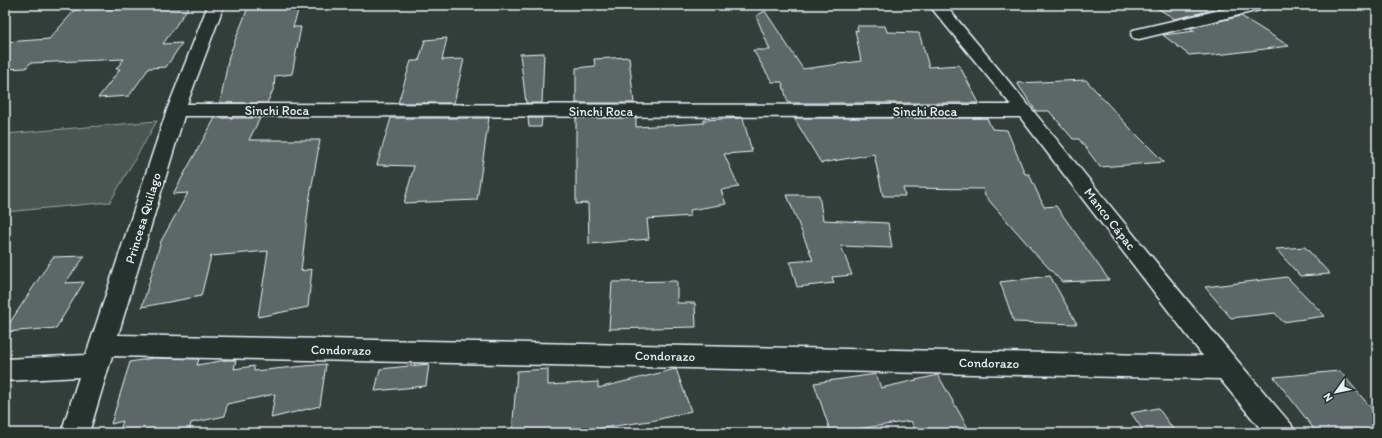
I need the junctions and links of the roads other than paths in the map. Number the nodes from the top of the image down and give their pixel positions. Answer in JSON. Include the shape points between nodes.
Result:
{"nodes":[{"id":1,"x":216,"y":5,"type":"edge"},
{"id":2,"x":937,"y":5,"type":"edge"},
{"id":3,"x":1262,"y":5,"type":"edge"},
{"id":4,"x":1139,"y":34,"type":"dead end"},
{"id":5,"x":176,"y":110,"type":"junction"},
{"id":6,"x":1025,"y":111,"type":"junction"},
{"id":7,"x":100,"y":355,"type":"junction"},
{"id":8,"x":1227,"y":368,"type":"junction"},
{"id":9,"x":5,"y":370,"type":"edge"},
{"id":10,"x":76,"y":433,"type":"edge"},
{"id":11,"x":1281,"y":433,"type":"edge"}],
"edges":[{"from":1,"to":5,"type":"street","name":"Princesa Quilago"},
{"from":2,"to":6,"type":"street","name":"Manco Cápac"},
{"from":3,"to":4,"type":"street"},
{"from":5,"to":6,"type":"street","name":"Sinchi Roca"},
{"from":5,"to":7,"type":"street","name":"Princesa Quilago"},
{"from":6,"to":8,"type":"street","name":"Manco Cápac"},
{"from":7,"to":8,"type":"street","name":"Condorazo"},
{"from":7,"to":9,"type":"street","name":"Condorazo"},
{"from":7,"to":10,"type":"street","name":"Princesa Quilago"},
{"from":8,"to":11,"type":"street","name":"Manco Cápac"}]}
